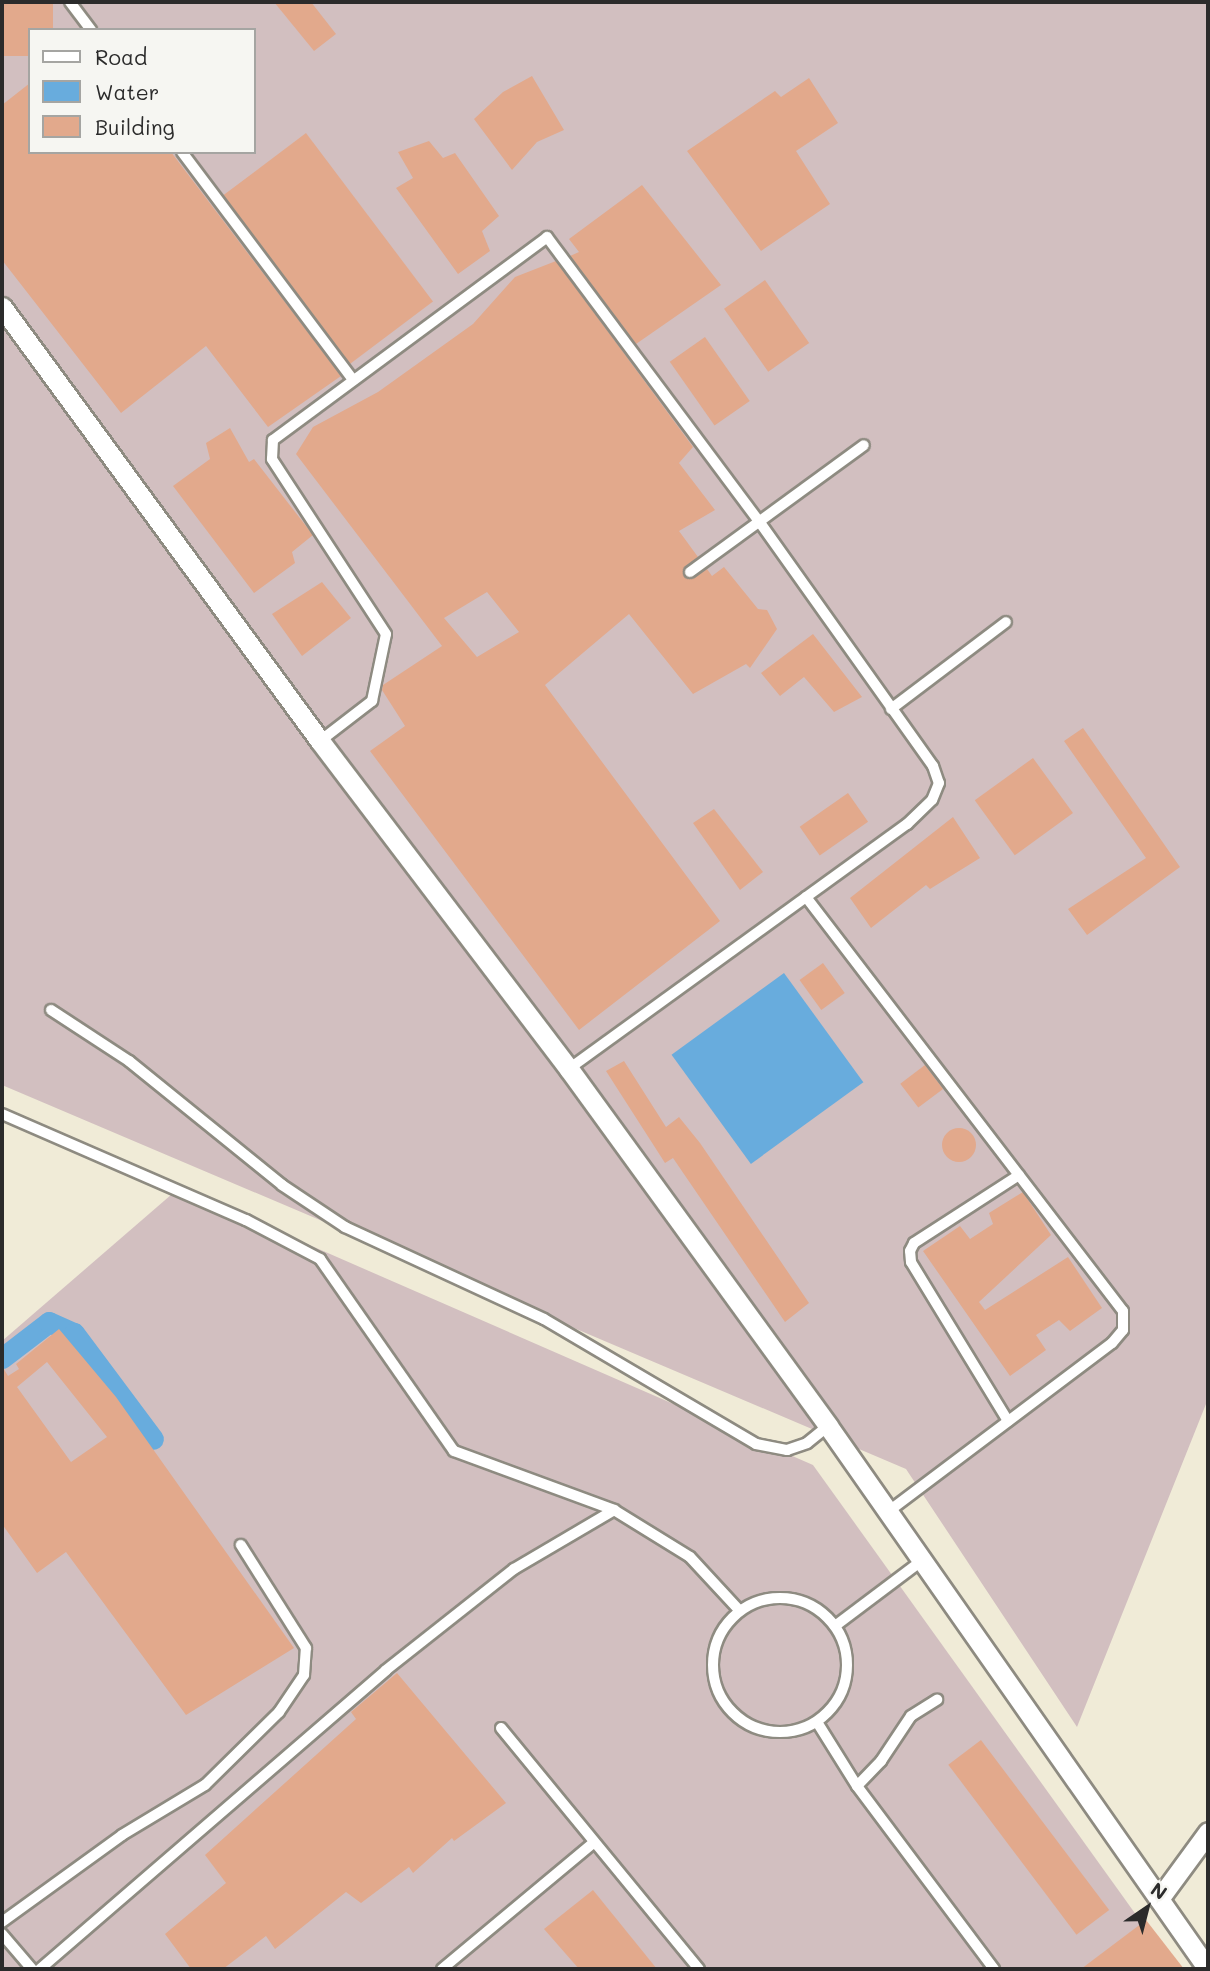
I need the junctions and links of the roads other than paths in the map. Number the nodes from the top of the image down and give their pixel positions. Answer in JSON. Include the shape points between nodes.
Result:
{"nodes":[{"id":1,"x":69,"y":2,"type":"edge"},
{"id":2,"x":88,"y":28,"type":"edge"},
{"id":3,"x":184,"y":154,"type":"edge"},
{"id":4,"x":2,"y":307,"type":"edge"},
{"id":5,"x":353,"y":380,"type":"junction"},
{"id":6,"x":864,"y":445,"type":"dead end"},
{"id":7,"x":761,"y":524,"type":"junction"},
{"id":8,"x":690,"y":572,"type":"dead end"},
{"id":9,"x":1006,"y":622,"type":"dead end"},
{"id":10,"x":891,"y":709,"type":"junction"},
{"id":11,"x":320,"y":741,"type":"junction"},
{"id":12,"x":806,"y":897,"type":"junction"},
{"id":13,"x":51,"y":1010,"type":"dead end"},
{"id":14,"x":569,"y":1069,"type":"junction"},
{"id":15,"x":2,"y":1114,"type":"edge"},
{"id":16,"x":1019,"y":1175,"type":"junction"},
{"id":17,"x":1007,"y":1421,"type":"junction"},
{"id":18,"x":828,"y":1426,"type":"junction"},
{"id":19,"x":614,"y":1510,"type":"junction"},
{"id":20,"x":886,"y":1513,"type":"junction"},
{"id":21,"x":241,"y":1545,"type":"dead end"},
{"id":22,"x":919,"y":1562,"type":"junction"},
{"id":23,"x":739,"y":1610,"type":"junction"},
{"id":24,"x":835,"y":1626,"type":"junction"},
{"id":25,"x":937,"y":1700,"type":"dead end"},
{"id":26,"x":817,"y":1722,"type":"junction"},
{"id":27,"x":501,"y":1728,"type":"dead end"},
{"id":28,"x":857,"y":1786,"type":"junction"},
{"id":29,"x":1208,"y":1832,"type":"edge"},
{"id":30,"x":593,"y":1843,"type":"junction"},
{"id":31,"x":1159,"y":1899,"type":"junction"},
{"id":32,"x":2,"y":1922,"type":"edge"},
{"id":33,"x":2,"y":1934,"type":"edge"},
{"id":34,"x":32,"y":1969,"type":"edge"},
{"id":35,"x":40,"y":1969,"type":"edge"},
{"id":36,"x":442,"y":1969,"type":"edge"},
{"id":37,"x":699,"y":1969,"type":"edge"},
{"id":38,"x":994,"y":1969,"type":"edge"},
{"id":39,"x":1208,"y":1969,"type":"edge"}],
"edges":[{"from":1,"to":2,"type":"lane"},
{"from":3,"to":5,"type":"lane"},
{"from":4,"to":11,"type":"street"},
{"from":5,"to":7,"type":"lane","via":[[547,237]]},
{"from":5,"to":11,"type":"lane","via":[[273,440],[272,450],[272,459],[386,634],[372,701]]},
{"from":6,"to":7,"type":"lane"},
{"from":7,"to":8,"type":"lane"},
{"from":7,"to":10,"type":"lane"},
{"from":9,"to":10,"type":"lane"},
{"from":10,"to":12,"type":"lane","via":[[933,766],[939,783],[932,800]]},
{"from":11,"to":14,"type":"street"},
{"from":12,"to":14,"type":"lane"},
{"from":12,"to":16,"type":"lane"},
{"from":13,"to":18,"type":"lane","via":[[129,1061],[282,1185],[345,1227],[544,1319],[756,1444],[787,1450],[807,1443]]},
{"from":14,"to":18,"type":"street"},
{"from":15,"to":19,"type":"lane","via":[[246,1220],[320,1259],[454,1451]]},
{"from":16,"to":17,"type":"lane","via":[[914,1243],[910,1251],[912,1262]]},
{"from":16,"to":17,"type":"lane","via":[[1123,1311],[1123,1330]]},
{"from":17,"to":20,"type":"lane"},
{"from":18,"to":20,"type":"street"},
{"from":19,"to":23,"type":"lane","via":[[690,1557]]},
{"from":19,"to":35,"type":"lane","via":[[514,1569],[386,1670]]},
{"from":20,"to":22,"type":"street"},
{"from":21,"to":32,"type":"lane","via":[[306,1648],[304,1675],[279,1712],[205,1785],[122,1835]]},
{"from":22,"to":24,"type":"lane"},
{"from":22,"to":31,"type":"street"},
{"from":23,"to":24,"type":"lane","via":[[782,1597],[805,1602]]},
{"from":23,"to":26,"type":"lane","via":[[719,1637],[712,1671],[732,1713],[773,1733],[796,1731]]},
{"from":24,"to":26,"type":"lane","via":[[847,1651],[848,1671],[843,1691]]},
{"from":25,"to":28,"type":"lane","via":[[911,1716],[881,1761]]},
{"from":26,"to":28,"type":"lane"},
{"from":27,"to":30,"type":"lane"},
{"from":28,"to":38,"type":"lane"},
{"from":29,"to":31,"type":"street"},
{"from":30,"to":36,"type":"lane"},
{"from":30,"to":37,"type":"lane"},
{"from":31,"to":39,"type":"street"},
{"from":33,"to":34,"type":"lane"}]}
